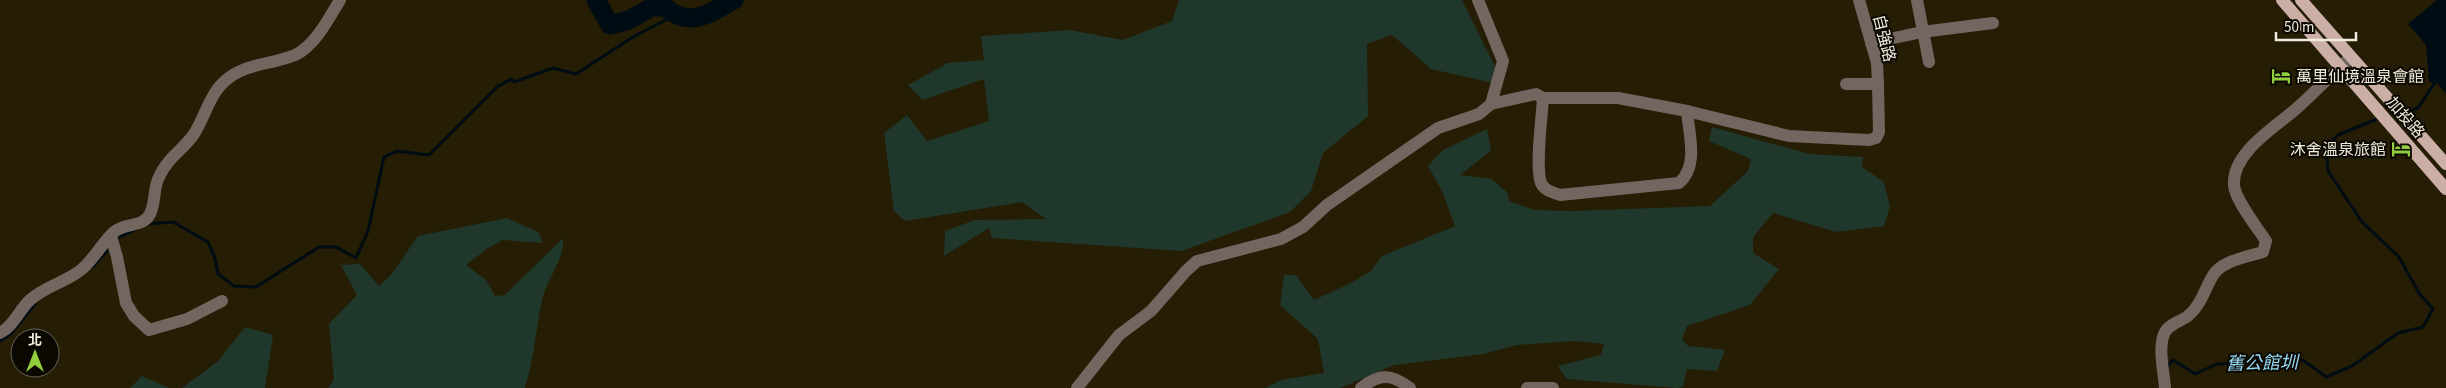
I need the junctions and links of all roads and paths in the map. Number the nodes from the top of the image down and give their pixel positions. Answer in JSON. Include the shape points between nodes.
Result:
{"nodes":[{"id":1,"x":340,"y":0,"type":"edge"},
{"id":2,"x":1478,"y":0,"type":"edge"},
{"id":3,"x":1859,"y":0,"type":"edge"},
{"id":4,"x":1917,"y":0,"type":"edge"},
{"id":5,"x":2282,"y":0,"type":"edge"},
{"id":6,"x":2300,"y":0,"type":"edge"},
{"id":7,"x":1993,"y":23,"type":"dead end"},
{"id":8,"x":1922,"y":32,"type":"junction"},
{"id":9,"x":1871,"y":43,"type":"junction"},
{"id":10,"x":1928,"y":62,"type":"dead end"},
{"id":11,"x":2345,"y":62,"type":"junction"},
{"id":12,"x":1846,"y":84,"type":"dead end"},
{"id":13,"x":1878,"y":84,"type":"junction"},
{"id":14,"x":1543,"y":98,"type":"junction"},
{"id":15,"x":1491,"y":104,"type":"junction"},
{"id":16,"x":1687,"y":111,"type":"junction"},
{"id":17,"x":2446,"y":164,"type":"edge"},
{"id":18,"x":2446,"y":189,"type":"edge"},
{"id":19,"x":110,"y":236,"type":"junction"},
{"id":20,"x":222,"y":301,"type":"dead end"},
{"id":21,"x":0,"y":334,"type":"edge"},
{"id":22,"x":1078,"y":388,"type":"edge"},
{"id":23,"x":1361,"y":388,"type":"edge"},
{"id":24,"x":1410,"y":388,"type":"edge"},
{"id":25,"x":1527,"y":388,"type":"edge"},
{"id":26,"x":1553,"y":388,"type":"edge"},
{"id":27,"x":2165,"y":388,"type":"edge"}],
"edges":[{"from":1,"to":19,"type":"street","via":[[308,46],[295,55],[238,71],[224,82],[195,133],[166,162],[157,180],[150,216],[142,223],[116,230]]},
{"from":2,"to":15,"type":"street","via":[[1503,61]]},
{"from":3,"to":9,"type":"street","name":"自強路"},
{"from":4,"to":8,"type":"street"},
{"from":5,"to":11,"type":"main road","name":"加投路"},
{"from":6,"to":11,"type":"main road","name":"加投路"},
{"from":7,"to":8,"type":"street"},
{"from":8,"to":9,"type":"street"},
{"from":8,"to":10,"type":"street"},
{"from":9,"to":13,"type":"street","name":"自強路","via":[[1877,63]]},
{"from":11,"to":17,"type":"main road","name":"加投路"},
{"from":11,"to":18,"type":"main road","name":"加投路"},
{"from":11,"to":27,"type":"street","via":[[2296,110],[2256,141],[2238,166],[2235,192],[2266,245],[2263,252],[2223,265],[2212,276],[2202,300],[2188,316],[2164,332]]},
{"from":12,"to":13,"type":"street","name":"自強路"},
{"from":13,"to":16,"type":"street","via":[[1879,132],[1876,138],[1868,140],[1790,136]]},
{"from":14,"to":15,"type":"street","via":[[1536,94]]},
{"from":14,"to":16,"type":"street","via":[[1618,98]]},
{"from":14,"to":16,"type":"street","via":[[1539,171],[1542,184],[1548,191],[1560,194],[1679,183],[1691,167]]},
{"from":15,"to":22,"type":"street","via":[[1479,114],[1438,128],[1327,205],[1303,227],[1281,239],[1198,261],[1151,311],[1118,335]]},
{"from":19,"to":20,"type":"street","via":[[126,303],[149,330],[187,319]]},
{"from":19,"to":21,"type":"street","via":[[96,256],[80,270],[29,300]]},
{"from":23,"to":24,"type":"street","via":[[1378,378],[1392,376]]},
{"from":25,"to":26,"type":"street"}]}
